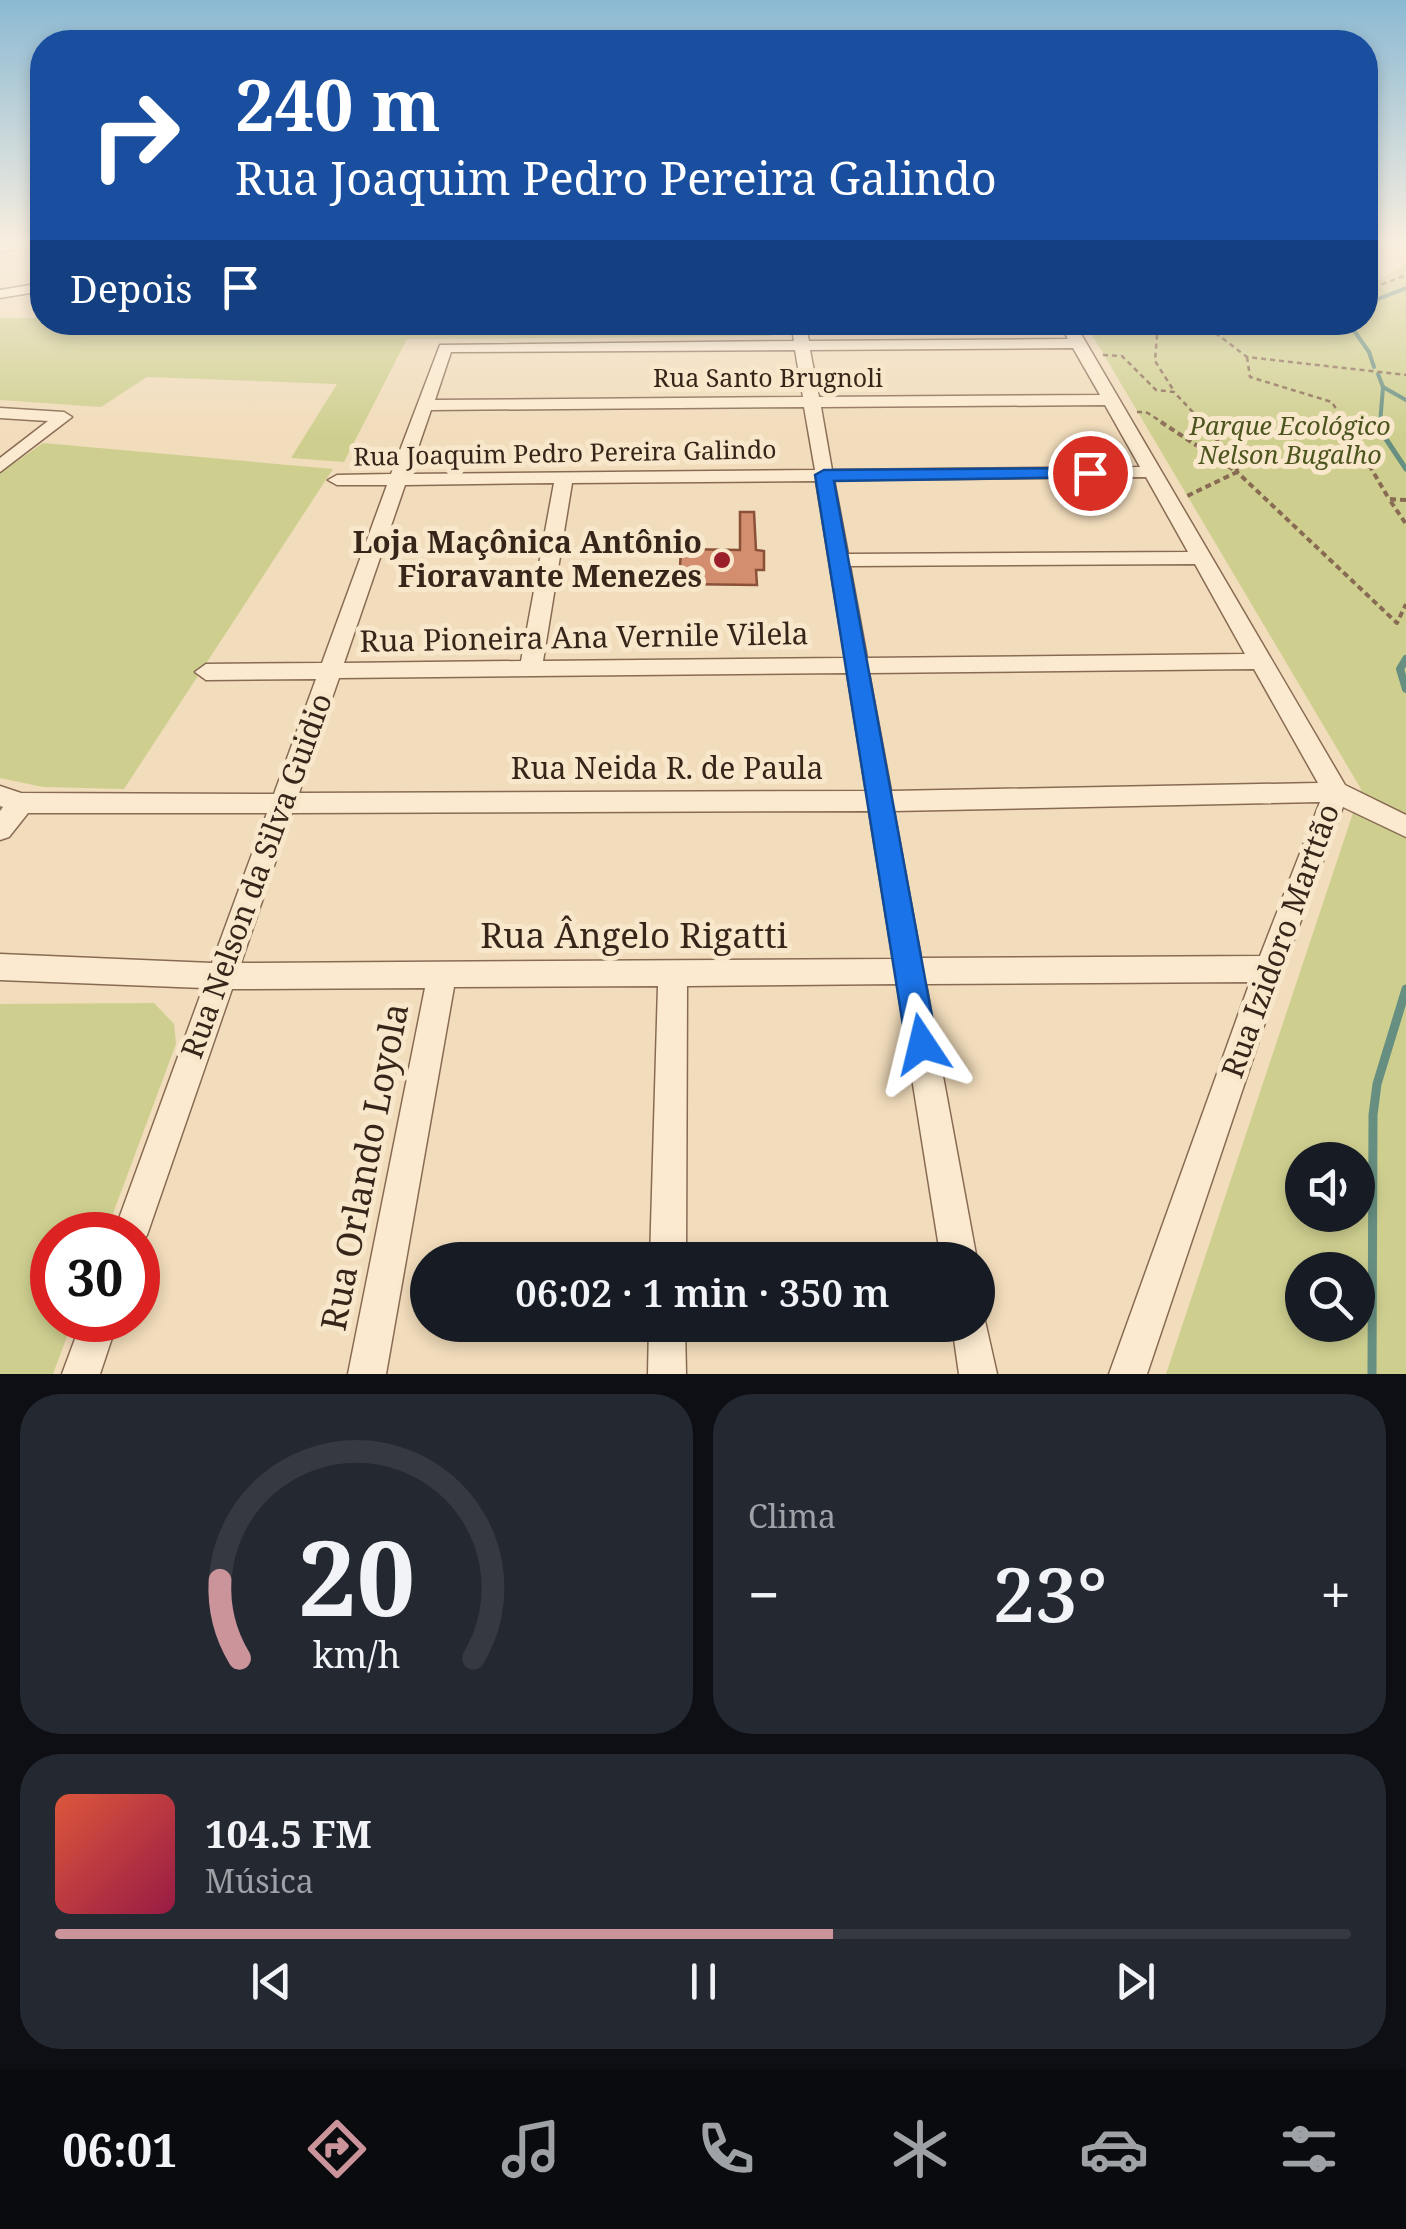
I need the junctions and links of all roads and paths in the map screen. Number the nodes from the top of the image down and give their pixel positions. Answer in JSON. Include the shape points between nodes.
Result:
{"nodes":[{"id":1,"x":775,"y":335,"type":"edge"},
{"id":2,"x":800,"y":335,"type":"edge"},
{"id":3,"x":820,"y":335,"type":"edge"},
{"id":4,"x":1074,"y":335,"type":"edge"},
{"id":5,"x":1157,"y":335,"type":"edge"},
{"id":6,"x":1218,"y":335,"type":"edge"},
{"id":7,"x":1081,"y":348,"type":"junction"},
{"id":8,"x":1247,"y":358,"type":"junction"},
{"id":9,"x":1406,"y":374,"type":"edge"},
{"id":10,"x":1174,"y":392,"type":"junction"},
{"id":11,"x":812,"y":402,"type":"junction"},
{"id":12,"x":1113,"y":405,"type":"junction"},
{"id":13,"x":427,"y":406,"type":"junction"},
{"id":14,"x":0,"y":414,"type":"edge"},
{"id":15,"x":0,"y":468,"type":"edge"},
{"id":16,"x":1153,"y":472,"type":"junction"},
{"id":17,"x":1237,"y":472,"type":"junction"},
{"id":18,"x":824,"y":475,"type":"junction"},
{"id":19,"x":564,"y":478,"type":"junction"},
{"id":20,"x":400,"y":479,"type":"junction"},
{"id":21,"x":337,"y":480,"type":"dead end"},
{"id":22,"x":1389,"y":499,"type":"junction"},
{"id":23,"x":1406,"y":500,"type":"edge"},
{"id":24,"x":1172,"y":503,"type":"junction"},
{"id":25,"x":1406,"y":524,"type":"edge"},
{"id":26,"x":1204,"y":558,"type":"junction"},
{"id":27,"x":839,"y":560,"type":"junction"},
{"id":28,"x":1406,"y":604,"type":"edge"},
{"id":29,"x":1398,"y":622,"type":"junction"},
{"id":30,"x":1406,"y":629,"type":"edge"},
{"id":31,"x":1263,"y":661,"type":"junction"},
{"id":32,"x":857,"y":665,"type":"junction"},
{"id":33,"x":530,"y":668,"type":"junction"},
{"id":34,"x":331,"y":671,"type":"junction"},
{"id":35,"x":206,"y":672,"type":"dead end"},
{"id":36,"x":1336,"y":792,"type":"junction"},
{"id":37,"x":10,"y":800,"type":"edge"},
{"id":38,"x":880,"y":801,"type":"junction"},
{"id":39,"x":283,"y":804,"type":"junction"},
{"id":40,"x":1406,"y":827,"type":"edge"},
{"id":41,"x":0,"y":830,"type":"edge"},
{"id":42,"x":0,"y":967,"type":"edge"},
{"id":43,"x":1269,"y":969,"type":"junction"},
{"id":44,"x":910,"y":972,"type":"junction"},
{"id":45,"x":442,"y":974,"type":"junction"},
{"id":46,"x":673,"y":975,"type":"junction"},
{"id":47,"x":221,"y":976,"type":"junction"},
{"id":48,"x":138,"y":1212,"type":"edge"},
{"id":49,"x":668,"y":1242,"type":"edge"},
{"id":50,"x":956,"y":1242,"type":"edge"},
{"id":51,"x":92,"y":1342,"type":"edge"},
{"id":52,"x":667,"y":1342,"type":"edge"},
{"id":53,"x":973,"y":1342,"type":"edge"},
{"id":54,"x":81,"y":1374,"type":"edge"},
{"id":55,"x":368,"y":1374,"type":"edge"},
{"id":56,"x":666,"y":1374,"type":"edge"},
{"id":57,"x":978,"y":1374,"type":"edge"},
{"id":58,"x":1128,"y":1374,"type":"edge"}],
"edges":[{"from":1,"to":13,"type":"street","name":"Rua Nelson da Silva Guidio","via":[[445,348]]},
{"from":2,"to":11,"type":"street"},
{"from":3,"to":7,"type":"street"},
{"from":4,"to":7,"type":"street","name":"Rua Izidoro Marttão"},
{"from":5,"to":10,"type":"path","via":[[1155,361]]},
{"from":6,"to":8,"type":"path"},
{"from":7,"to":10,"type":"path","via":[[1122,356],[1156,390]]},
{"from":7,"to":12,"type":"street","name":"Rua Izidoro Marttão"},
{"from":8,"to":9,"type":"path"},
{"from":8,"to":22,"type":"path","via":[[1250,377],[1332,402]]},
{"from":10,"to":17,"type":"path","via":[[1236,460]]},
{"from":11,"to":12,"type":"street","name":"Rua Santo Brugnoli"},
{"from":11,"to":13,"type":"street","name":"Rua Santo Brugnoli"},
{"from":11,"to":18,"type":"street"},
{"from":12,"to":16,"type":"street","name":"Rua Izidoro Marttão"},
{"from":12,"to":17,"type":"path","via":[[1146,412]]},
{"from":13,"to":20,"type":"street","name":"Rua Nelson da Silva Guidio"},
{"from":14,"to":15,"type":"street","via":[[64,418]]},
{"from":16,"to":18,"type":"street","name":"Rua Joaquim Pedro Pereira Galindo"},
{"from":16,"to":24,"type":"street","name":"Rua Izidoro Marttão"},
{"from":17,"to":24,"type":"path"},
{"from":17,"to":29,"type":"path"},
{"from":18,"to":19,"type":"street","name":"Rua Joaquim Pedro Pereira Galindo"},
{"from":18,"to":27,"type":"street"},
{"from":19,"to":20,"type":"street","name":"Rua Joaquim Pedro Pereira Galindo"},
{"from":19,"to":33,"type":"street"},
{"from":20,"to":21,"type":"street","name":"Rua Joaquim Pedro Pereira Galindo"},
{"from":20,"to":34,"type":"street","name":"Rua Nelson da Silva Guidio"},
{"from":22,"to":23,"type":"path"},
{"from":22,"to":25,"type":"path"},
{"from":24,"to":26,"type":"street","name":"Rua Izidoro Marttão"},
{"from":26,"to":27,"type":"street"},
{"from":26,"to":31,"type":"street","name":"Rua Izidoro Marttão"},
{"from":27,"to":32,"type":"street"},
{"from":28,"to":29,"type":"path"},
{"from":29,"to":30,"type":"path"},
{"from":31,"to":32,"type":"street","name":"Rua Pioneira Ana Vernile Vilela"},
{"from":31,"to":36,"type":"street","name":"Rua Izidoro Marttão"},
{"from":32,"to":33,"type":"street","name":"Rua Pioneira Ana Vernile Vilela"},
{"from":32,"to":38,"type":"street"},
{"from":33,"to":34,"type":"street","name":"Rua Pioneira Ana Vernile Vilela"},
{"from":34,"to":35,"type":"street","name":"Rua Pioneira Ana Vernile Vilela"},
{"from":34,"to":39,"type":"street","name":"Rua Nelson da Silva Guidio"},
{"from":36,"to":38,"type":"street","name":"Rua Neida R. de Paula"},
{"from":36,"to":40,"type":"street"},
{"from":36,"to":43,"type":"street","name":"Rua Izidoro Marttão"},
{"from":37,"to":39,"type":"street","name":"Rua Neida R. de Paula"},
{"from":37,"to":41,"type":"street"},
{"from":38,"to":39,"type":"street","name":"Rua Neida R. de Paula"},
{"from":38,"to":44,"type":"street"},
{"from":39,"to":47,"type":"street","name":"Rua Nelson da Silva Guidio"},
{"from":42,"to":47,"type":"street","name":"Rua Ângelo Rigatti"},
{"from":43,"to":44,"type":"street","name":"Rua Ângelo Rigatti"},
{"from":43,"to":58,"type":"street","name":"Rua Izidoro Marttão"},
{"from":44,"to":46,"type":"street","name":"Rua Ângelo Rigatti"},
{"from":44,"to":50,"type":"street"},
{"from":45,"to":46,"type":"street","name":"Rua Ângelo Rigatti"},
{"from":45,"to":47,"type":"street","name":"Rua Ângelo Rigatti"},
{"from":45,"to":55,"type":"street","name":"Rua Orlando Loyola"},
{"from":46,"to":49,"type":"street"},
{"from":47,"to":48,"type":"street","name":"Rua Nelson da Silva Guidio"},
{"from":51,"to":54,"type":"street"},
{"from":52,"to":56,"type":"street"},
{"from":53,"to":57,"type":"street"}]}
